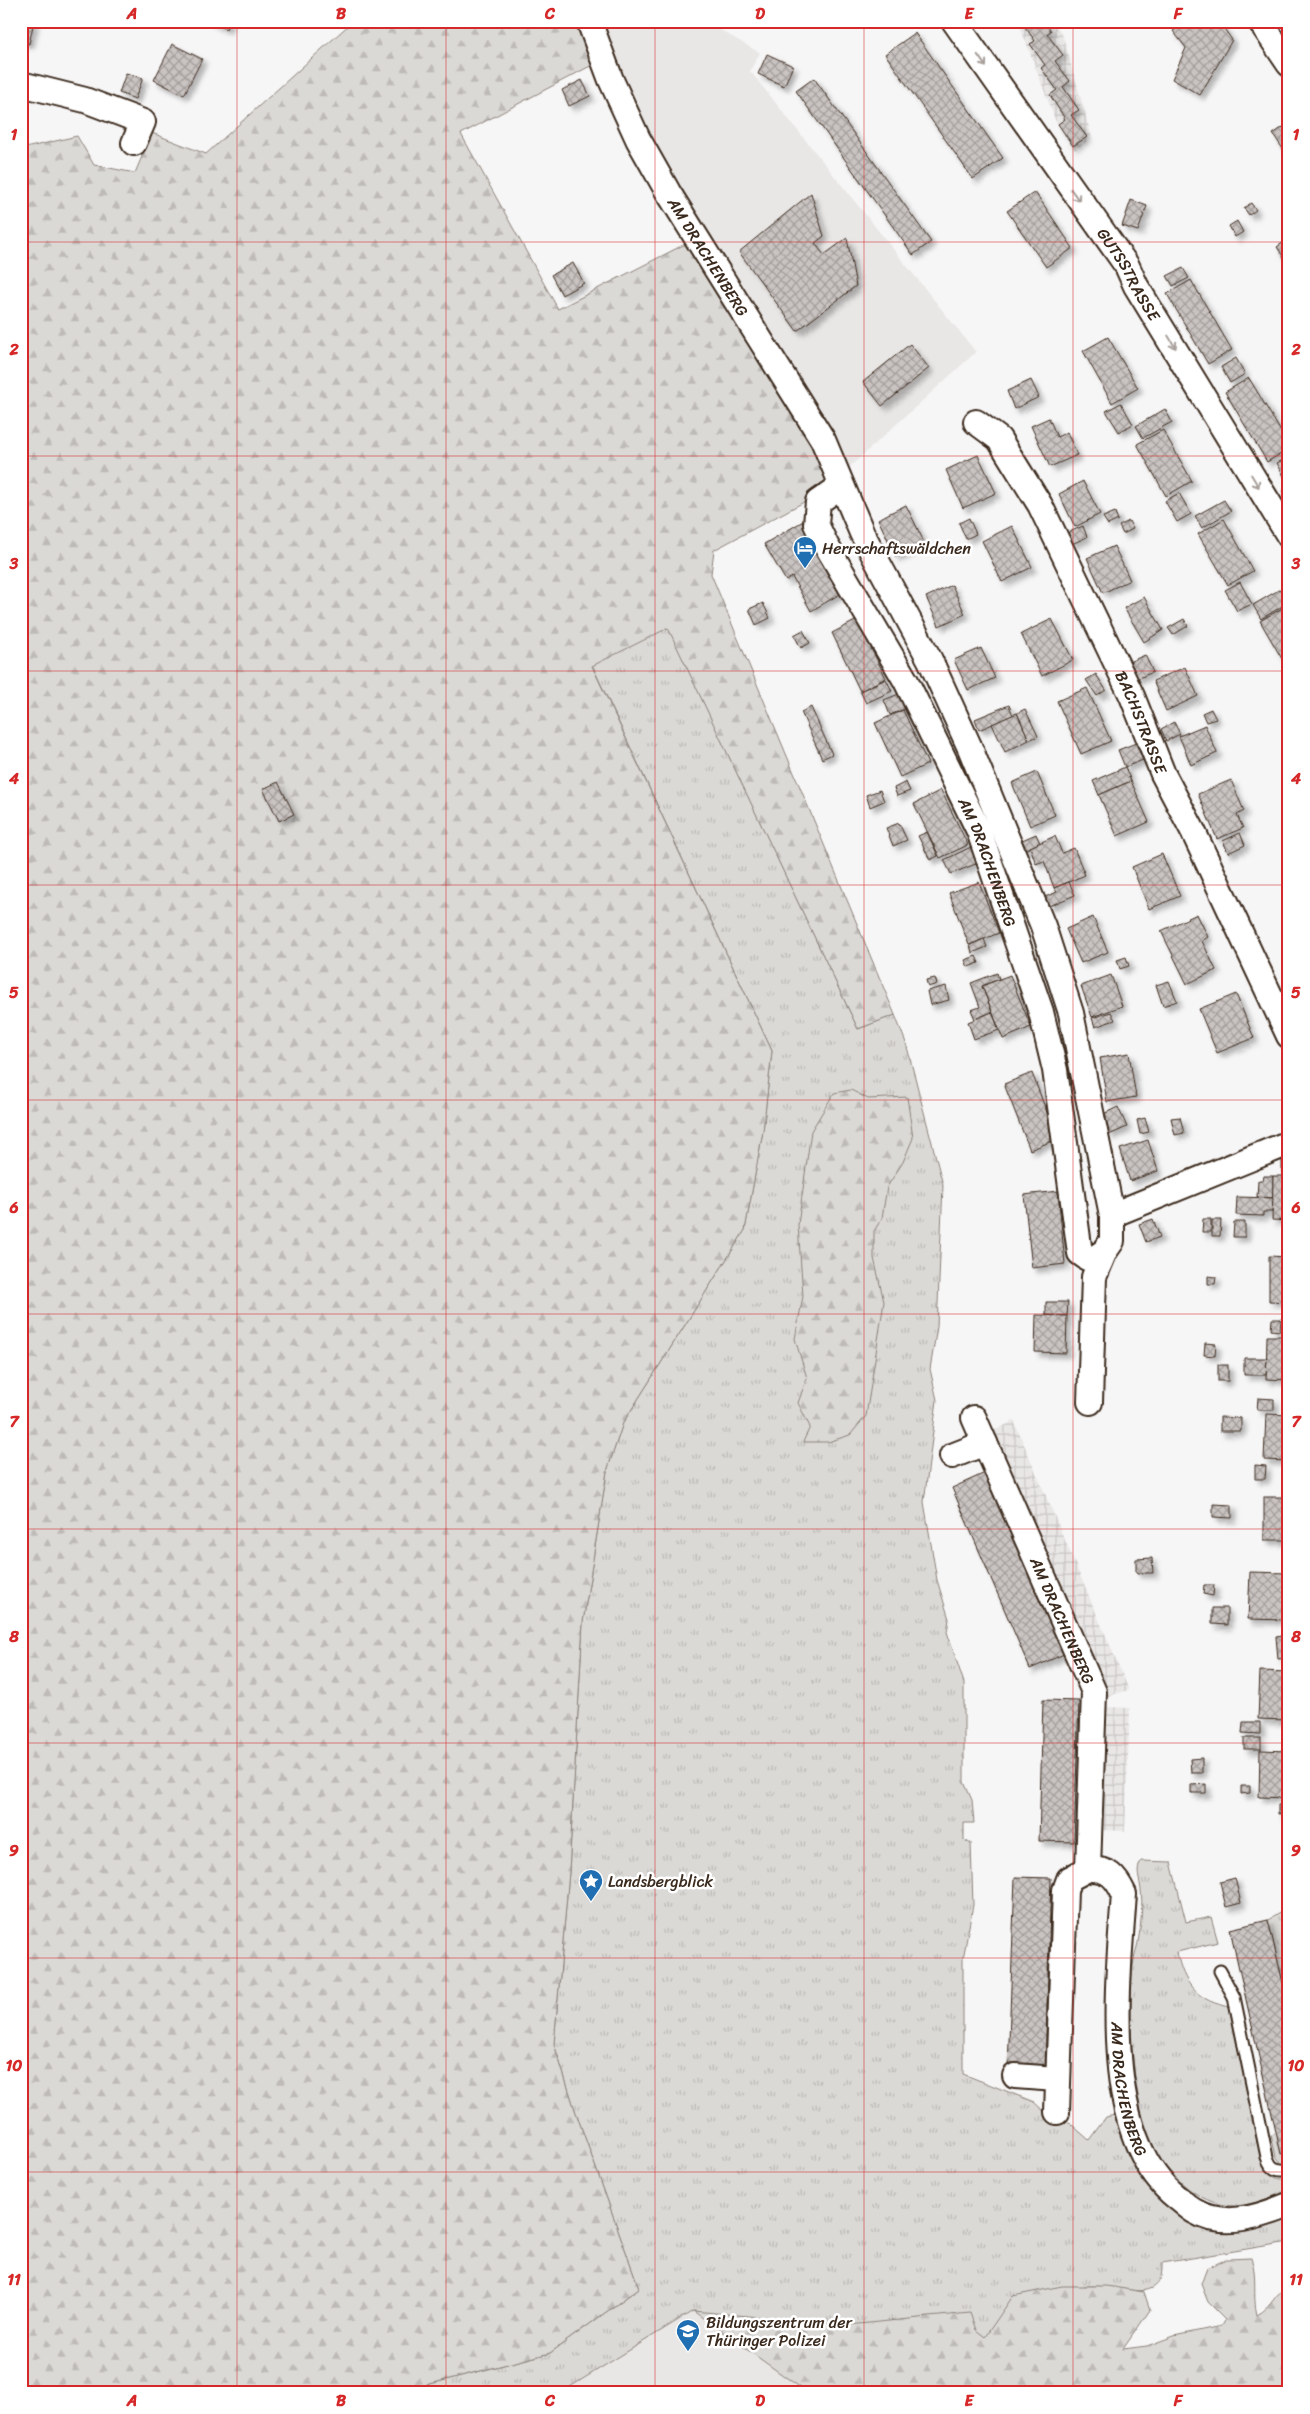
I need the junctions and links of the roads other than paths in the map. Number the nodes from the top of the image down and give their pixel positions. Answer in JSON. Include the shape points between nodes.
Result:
{"nodes":[{"id":1,"x":589,"y":21,"type":"edge"},
{"id":2,"x":954,"y":21,"type":"edge"},
{"id":3,"x":1260,"y":21,"type":"edge"},
{"id":4,"x":1289,"y":64,"type":"edge"},
{"id":5,"x":21,"y":84,"type":"edge"},
{"id":6,"x":134,"y":143,"type":"dead end"},
{"id":7,"x":976,"y":422,"type":"dead end"},
{"id":8,"x":841,"y":486,"type":"junction"},
{"id":9,"x":1289,"y":536,"type":"edge"},
{"id":10,"x":1289,"y":1036,"type":"edge"},
{"id":11,"x":1289,"y":1143,"type":"edge"},
{"id":12,"x":1112,"y":1216,"type":"junction"},
{"id":13,"x":1104,"y":1252,"type":"junction"},
{"id":14,"x":1090,"y":1402,"type":"dead end"},
{"id":15,"x":974,"y":1418,"type":"dead end"},
{"id":16,"x":985,"y":1443,"type":"junction"},
{"id":17,"x":952,"y":1456,"type":"dead end"},
{"id":18,"x":1088,"y":1869,"type":"junction"},
{"id":19,"x":1220,"y":1971,"type":"dead end"},
{"id":20,"x":1015,"y":2076,"type":"dead end"},
{"id":21,"x":1057,"y":2079,"type":"junction"},
{"id":22,"x":1057,"y":2112,"type":"dead end"},
{"id":23,"x":1289,"y":2170,"type":"edge"},
{"id":24,"x":1289,"y":2205,"type":"edge"}],
"edges":[{"from":1,"to":8,"type":"street","name":"AM DRACHENBERG","via":[[638,139],[823,440]]},
{"from":2,"to":9,"type":"street","name":"GUTSSTRASSE","one_way":true,"via":[[1127,266],[1136,286]]},
{"from":3,"to":4,"type":"street"},
{"from":5,"to":6,"type":"street","via":[[85,100],[143,122]]},
{"from":7,"to":10,"type":"street","name":"BACHSTRASSE","via":[[999,439],[1040,505],[1132,696],[1163,774]]},
{"from":8,"to":12,"type":"street","name":"AM DRACHENBERG","via":[[880,570],[930,660],[987,788],[1042,926],[1071,1013]]},
{"from":8,"to":13,"type":"street","name":"AM DRACHENBERG","via":[[818,502],[816,524],[906,682],[979,831],[1041,1012],[1055,1070],[1080,1252],[1087,1258]]},
{"from":11,"to":12,"type":"street"},
{"from":12,"to":13,"type":"street","name":"AM DRACHENBERG","via":[[1112,1241]]},
{"from":13,"to":14,"type":"street","name":"AM DRACHENBERG","via":[[1094,1278]]},
{"from":15,"to":16,"type":"street","name":"AM DRACHENBERG"},
{"from":16,"to":17,"type":"street"},
{"from":16,"to":18,"type":"street","name":"AM DRACHENBERG","via":[[1094,1692]]},
{"from":18,"to":21,"type":"street","via":[[1069,1880],[1065,1890]]},
{"from":18,"to":24,"type":"street","name":"AM DRACHENBERG","via":[[1108,1872],[1118,1880],[1124,1894],[1118,2004],[1120,2059],[1126,2111],[1144,2160],[1170,2192],[1194,2212],[1221,2219],[1243,2220]]},
{"from":19,"to":23,"type":"lane","via":[[1234,1997],[1267,2156],[1275,2170]]},
{"from":20,"to":21,"type":"street"},
{"from":21,"to":22,"type":"street"}]}
